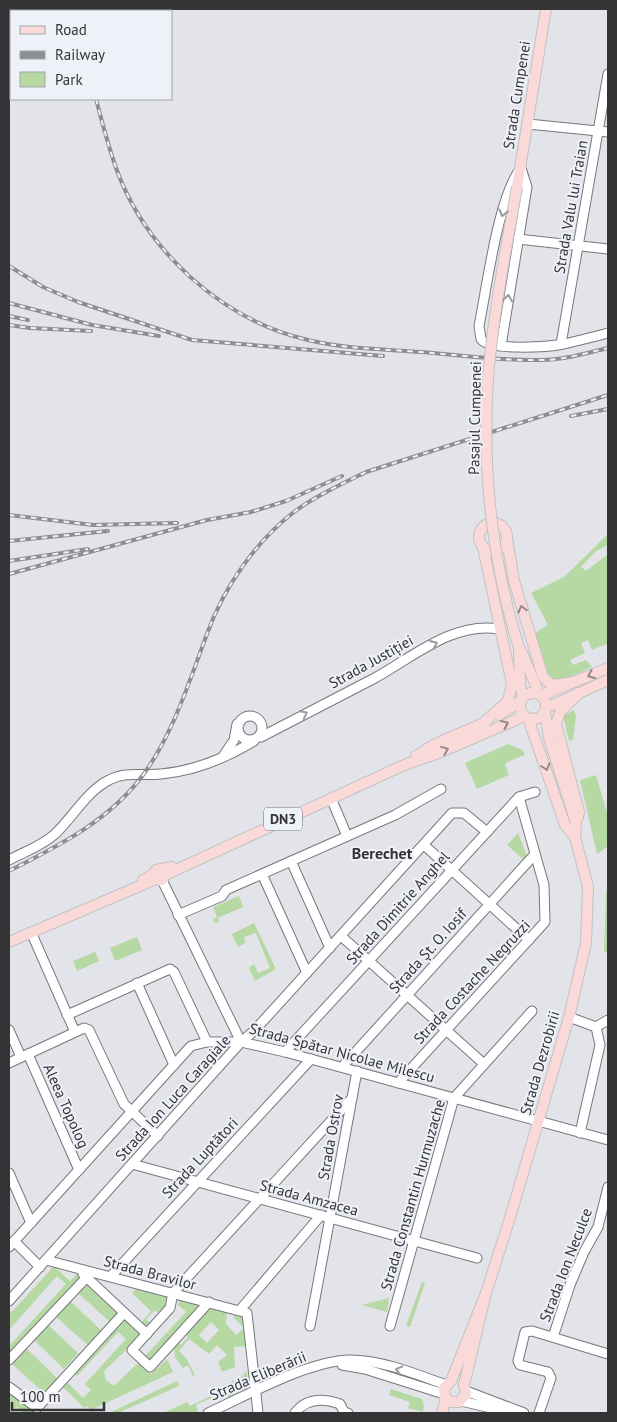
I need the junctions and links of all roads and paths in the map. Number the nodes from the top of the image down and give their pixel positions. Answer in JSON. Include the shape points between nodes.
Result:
{"nodes":[{"id":1,"x":546,"y":9,"type":"edge"},
{"id":2,"x":608,"y":74,"type":"edge"},
{"id":3,"x":528,"y":124,"type":"junction"},
{"id":4,"x":598,"y":131,"type":"junction"},
{"id":5,"x":608,"y":132,"type":"edge"},
{"id":6,"x":521,"y":168,"type":"junction"},
{"id":7,"x":517,"y":187,"type":"joint"},
{"id":8,"x":518,"y":239,"type":"junction"},
{"id":9,"x":578,"y":245,"type":"junction"},
{"id":10,"x":608,"y":249,"type":"edge"},
{"id":11,"x":608,"y":333,"type":"edge"},
{"id":12,"x":561,"y":344,"type":"junction"},
{"id":13,"x":501,"y":346,"type":"junction"},
{"id":14,"x":507,"y":540,"type":"junction"},
{"id":15,"x":483,"y":547,"type":"junction"},
{"id":16,"x":499,"y":629,"type":"junction"},
{"id":17,"x":504,"y":643,"type":"junction"},
{"id":18,"x":519,"y":648,"type":"junction"},
{"id":19,"x":536,"y":656,"type":"junction"},
{"id":20,"x":608,"y":668,"type":"edge"},
{"id":21,"x":520,"y":672,"type":"junction"},
{"id":22,"x":534,"y":680,"type":"junction"},
{"id":23,"x":608,"y":680,"type":"edge"},
{"id":24,"x":574,"y":682,"type":"junction"},
{"id":25,"x":579,"y":693,"type":"junction"},
{"id":26,"x":540,"y":694,"type":"junction"},
{"id":27,"x":522,"y":699,"type":"junction"},
{"id":28,"x":546,"y":710,"type":"junction"},
{"id":29,"x":527,"y":717,"type":"junction"},
{"id":30,"x":237,"y":724,"type":"junction"},
{"id":31,"x":482,"y":724,"type":"junction"},
{"id":32,"x":257,"y":739,"type":"junction"},
{"id":33,"x":223,"y":756,"type":"junction"},
{"id":34,"x":404,"y":765,"type":"junction"},
{"id":35,"x":442,"y":789,"type":"dead end"},
{"id":36,"x":535,"y":792,"type":"dead end"},
{"id":37,"x":518,"y":797,"type":"junction"},
{"id":38,"x":330,"y":798,"type":"junction"},
{"id":39,"x":576,"y":823,"type":"junction"},
{"id":40,"x":487,"y":832,"type":"junction"},
{"id":41,"x":347,"y":836,"type":"junction"},
{"id":42,"x":575,"y":838,"type":"junction"},
{"id":43,"x":235,"y":841,"type":"junction"},
{"id":44,"x":424,"y":845,"type":"junction"},
{"id":45,"x":535,"y":854,"type":"junction"},
{"id":46,"x":9,"y":860,"type":"edge"},
{"id":47,"x":188,"y":860,"type":"junction"},
{"id":48,"x":291,"y":861,"type":"junction"},
{"id":49,"x":452,"y":870,"type":"junction"},
{"id":50,"x":262,"y":874,"type":"junction"},
{"id":51,"x":160,"y":876,"type":"junction"},
{"id":52,"x":132,"y":885,"type":"junction"},
{"id":53,"x":489,"y":904,"type":"junction"},
{"id":54,"x":92,"y":905,"type":"junction"},
{"id":55,"x":178,"y":915,"type":"junction"},
{"id":56,"x":31,"y":932,"type":"junction"},
{"id":57,"x":341,"y":936,"type":"junction"},
{"id":58,"x":529,"y":940,"type":"junction"},
{"id":59,"x":9,"y":942,"type":"edge"},
{"id":60,"x":330,"y":948,"type":"junction"},
{"id":61,"x":369,"y":961,"type":"junction"},
{"id":62,"x":307,"y":973,"type":"junction"},
{"id":63,"x":137,"y":983,"type":"junction"},
{"id":64,"x":407,"y":995,"type":"junction"},
{"id":65,"x":532,"y":1011,"type":"dead end"},
{"id":66,"x":67,"y":1016,"type":"junction"},
{"id":67,"x":569,"y":1017,"type":"junction"},
{"id":68,"x":608,"y":1020,"type":"edge"},
{"id":69,"x":596,"y":1027,"type":"junction"},
{"id":70,"x":9,"y":1030,"type":"edge"},
{"id":71,"x":446,"y":1030,"type":"junction"},
{"id":72,"x":75,"y":1032,"type":"junction"},
{"id":73,"x":207,"y":1042,"type":"junction"},
{"id":74,"x":241,"y":1042,"type":"junction"},
{"id":75,"x":286,"y":1052,"type":"junction"},
{"id":76,"x":24,"y":1056,"type":"junction"},
{"id":77,"x":311,"y":1058,"type":"junction"},
{"id":78,"x":9,"y":1063,"type":"edge"},
{"id":79,"x":484,"y":1064,"type":"junction"},
{"id":80,"x":174,"y":1065,"type":"junction"},
{"id":81,"x":342,"y":1067,"type":"junction"},
{"id":82,"x":357,"y":1071,"type":"junction"},
{"id":83,"x":398,"y":1083,"type":"junction"},
{"id":84,"x":352,"y":1098,"type":"junction"},
{"id":85,"x":454,"y":1098,"type":"junction"},
{"id":86,"x":132,"y":1111,"type":"junction"},
{"id":87,"x":539,"y":1121,"type":"junction"},
{"id":88,"x":580,"y":1132,"type":"junction"},
{"id":89,"x":158,"y":1136,"type":"junction"},
{"id":90,"x":608,"y":1140,"type":"edge"},
{"id":91,"x":132,"y":1164,"type":"junction"},
{"id":92,"x":79,"y":1170,"type":"junction"},
{"id":93,"x":9,"y":1172,"type":"edge"},
{"id":94,"x":198,"y":1181,"type":"junction"},
{"id":95,"x":608,"y":1187,"type":"edge"},
{"id":96,"x":259,"y":1199,"type":"junction"},
{"id":97,"x":325,"y":1216,"type":"junction"},
{"id":98,"x":31,"y":1223,"type":"junction"},
{"id":99,"x":414,"y":1240,"type":"junction"},
{"id":100,"x":12,"y":1244,"type":"edge"},
{"id":101,"x":477,"y":1258,"type":"dead end"},
{"id":102,"x":43,"y":1263,"type":"junction"},
{"id":103,"x":75,"y":1267,"type":"junction"},
{"id":104,"x":111,"y":1276,"type":"junction"},
{"id":105,"x":86,"y":1278,"type":"junction"},
{"id":106,"x":173,"y":1293,"type":"junction"},
{"id":107,"x":486,"y":1293,"type":"junction"},
{"id":108,"x":9,"y":1301,"type":"edge"},
{"id":109,"x":209,"y":1302,"type":"junction"},
{"id":110,"x":243,"y":1312,"type":"junction"},
{"id":111,"x":124,"y":1313,"type":"junction"},
{"id":112,"x":310,"y":1326,"type":"dead end"},
{"id":113,"x":390,"y":1326,"type":"dead end"},
{"id":114,"x":146,"y":1334,"type":"junction"},
{"id":115,"x":553,"y":1337,"type":"junction"},
{"id":116,"x":608,"y":1354,"type":"edge"},
{"id":117,"x":9,"y":1360,"type":"edge"},
{"id":118,"x":9,"y":1387,"type":"edge"},
{"id":119,"x":447,"y":1390,"type":"junction"},
{"id":120,"x":256,"y":1392,"type":"junction"},
{"id":121,"x":463,"y":1395,"type":"junction"},
{"id":122,"x":208,"y":1413,"type":"edge"},
{"id":123,"x":258,"y":1413,"type":"edge"},
{"id":124,"x":294,"y":1413,"type":"edge"},
{"id":125,"x":348,"y":1413,"type":"edge"},
{"id":126,"x":442,"y":1413,"type":"edge"},
{"id":127,"x":454,"y":1413,"type":"edge"},
{"id":128,"x":524,"y":1413,"type":"edge"},
{"id":129,"x":539,"y":1413,"type":"edge"}],
"edges":[{"from":1,"to":3,"type":"main road","name":"Strada Cumpenei"},
{"from":2,"to":4,"type":"street","name":"Strada Valu lui Traian"},
{"from":3,"to":4,"type":"street"},
{"from":3,"to":6,"type":"main road","name":"Strada Cumpenei"},
{"from":4,"to":5,"type":"street"},
{"from":4,"to":9,"type":"street","name":"Strada Valu lui Traian"},
{"from":6,"to":7,"type":"main road","name":"Strada Cumpenei"},
{"from":6,"to":8,"type":"street","via":[[527,187]]},
{"from":6,"to":13,"type":"street","one_way":true,"via":[[510,186],[479,326],[484,343]]},
{"from":7,"to":18,"type":"main road","name":"Pasajul Cumpenei","bridge":true,"via":[[493,334],[487,403],[487,454],[498,561]]},
{"from":8,"to":9,"type":"street"},
{"from":13,"to":8,"type":"street","one_way":true},
{"from":9,"to":10,"type":"street"},
{"from":9,"to":12,"type":"street","name":"Strada Valu lui Traian"},
{"from":11,"to":12,"type":"street"},
{"from":12,"to":13,"type":"street"},
{"from":14,"to":15,"type":"main road","via":[[496,550]]},
{"from":14,"to":15,"type":"main road","via":[[504,528],[491,522],[480,531],[479,540]]},
{"from":19,"to":14,"type":"main road","one_way":true,"via":[[514,581]]},
{"from":15,"to":16,"type":"main road"},
{"from":16,"to":17,"type":"main road"},
{"from":32,"to":16,"type":"street","name":"Strada Justiției","one_way":true,"via":[[428,646],[473,630]]},
{"from":17,"to":21,"type":"main road"},
{"from":17,"to":31,"type":"main road","via":[[512,679],[511,693],[504,706]]},
{"from":18,"to":21,"type":"main road"},
{"from":18,"to":22,"type":"main road"},
{"from":19,"to":22,"type":"main road"},
{"from":19,"to":24,"type":"main road","via":[[547,682],[556,685]]},
{"from":20,"to":24,"type":"main road","number":"DN3","one_way":true},
{"from":21,"to":27,"type":"main road"},
{"from":22,"to":26,"type":"main road"},
{"from":23,"to":25,"type":"main road","number":"DN3"},
{"from":24,"to":26,"type":"main road","number":"DN3"},
{"from":25,"to":28,"type":"main road","number":"DN3"},
{"from":25,"to":39,"type":"main road","via":[[560,712],[556,724],[579,812]]},
{"from":26,"to":27,"type":"main road","number":"DN3","via":[[530,693]]},
{"from":26,"to":28,"type":"main road"},
{"from":27,"to":29,"type":"main road","via":[[521,709]]},
{"from":27,"to":31,"type":"main road","number":"DN3"},
{"from":28,"to":29,"type":"main road","number":"DN3","via":[[538,718]]},
{"from":28,"to":39,"type":"main road","name":"Strada Dezrobirii","via":[[549,738]]},
{"from":34,"to":29,"type":"main road","number":"DN3","one_way":true},
{"from":29,"to":42,"type":"main road","name":"Strada Dezrobirii","one_way":true,"via":[[565,824]]},
{"from":30,"to":32,"type":"street","via":[[243,736]]},
{"from":30,"to":32,"type":"street","via":[[244,716],[253,716],[263,728]]},
{"from":30,"to":33,"type":"street","via":[[234,740]]},
{"from":31,"to":34,"type":"main road","number":"DN3","via":[[436,744]]},
{"from":32,"to":33,"type":"street","name":"Strada Justiției"},
{"from":33,"to":46,"type":"street","name":"Strada Justiției","via":[[191,769],[129,774],[108,780],[53,836]]},
{"from":34,"to":38,"type":"main road","number":"DN3"},
{"from":35,"to":41,"type":"street"},
{"from":36,"to":37,"type":"street"},
{"from":37,"to":40,"type":"street","name":"Strada Dimitrie Anghel"},
{"from":37,"to":45,"type":"street"},
{"from":38,"to":41,"type":"street"},
{"from":38,"to":43,"type":"main road","number":"DN3"},
{"from":39,"to":42,"type":"main road","name":"Strada Dezrobirii"},
{"from":40,"to":44,"type":"street","name":"Strada Ion Luca Caragiale","via":[[464,813],[452,813]]},
{"from":40,"to":49,"type":"street","name":"Strada Dimitrie Anghel"},
{"from":41,"to":48,"type":"street"},
{"from":42,"to":67,"type":"main road","name":"Strada Dezrobirii","via":[[588,887],[589,924]]},
{"from":43,"to":47,"type":"main road","number":"DN3"},
{"from":43,"to":51,"type":"main road","number":"DN3"},
{"from":44,"to":49,"type":"street"},
{"from":44,"to":57,"type":"street","name":"Strada Ion Luca Caragiale"},
{"from":45,"to":53,"type":"street","name":"Strada Șt. O. Iosif"},
{"from":45,"to":58,"type":"street","name":"Strada Costache Negruzzi","via":[[544,885],[545,922]]},
{"from":47,"to":51,"type":"main road","number":"DN3"},
{"from":47,"to":52,"type":"main road","via":[[156,868]]},
{"from":48,"to":50,"type":"street"},
{"from":48,"to":60,"type":"street"},
{"from":49,"to":53,"type":"street"},
{"from":49,"to":61,"type":"street","name":"Strada Dimitrie Anghel"},
{"from":50,"to":55,"type":"street"},
{"from":50,"to":62,"type":"street"},
{"from":51,"to":52,"type":"main road","number":"DN3"},
{"from":51,"to":54,"type":"main road","number":"DN3"},
{"from":51,"to":55,"type":"street","name":"Strada Spătar Nicolae Milescu"},
{"from":52,"to":54,"type":"main road","number":"DN3"},
{"from":53,"to":58,"type":"street"},
{"from":53,"to":64,"type":"street","name":"Strada Șt. O. Iosif"},
{"from":54,"to":56,"type":"main road","number":"DN3"},
{"from":55,"to":74,"type":"street","name":"Strada Spătar Nicolae Milescu"},
{"from":56,"to":59,"type":"main road","number":"DN3"},
{"from":56,"to":66,"type":"street"},
{"from":57,"to":60,"type":"street","name":"Strada Ion Luca Caragiale"},
{"from":57,"to":61,"type":"street"},
{"from":58,"to":71,"type":"street","name":"Strada Costache Negruzzi"},
{"from":60,"to":62,"type":"street","name":"Strada Ion Luca Caragiale"},
{"from":61,"to":64,"type":"street"},
{"from":61,"to":75,"type":"street","name":"Strada Dimitrie Anghel"},
{"from":62,"to":74,"type":"street","name":"Strada Ion Luca Caragiale"},
{"from":63,"to":66,"type":"street"},
{"from":63,"to":73,"type":"street","via":[[166,970],[174,972]]},
{"from":63,"to":80,"type":"street"},
{"from":64,"to":71,"type":"street"},
{"from":64,"to":81,"type":"street","name":"Strada Șt. O. Iosif"},
{"from":65,"to":79,"type":"street","name":"Strada Constantin Hurmuzache"},
{"from":66,"to":72,"type":"street"},
{"from":67,"to":69,"type":"street"},
{"from":67,"to":87,"type":"main road","name":"Strada Dezrobirii"},
{"from":68,"to":69,"type":"street"},
{"from":69,"to":88,"type":"street","via":[[600,1045]]},
{"from":70,"to":76,"type":"street","name":"Aleea Topolog"},
{"from":71,"to":79,"type":"street"},
{"from":71,"to":83,"type":"street","name":"Strada Costache Negruzzi"},
{"from":72,"to":76,"type":"street"},
{"from":72,"to":86,"type":"street","via":[[84,1028],[90,1030],[124,1104]]},
{"from":73,"to":74,"type":"street","name":"Aleea Topolog"},
{"from":73,"to":80,"type":"street","name":"Aleea Topolog","via":[[191,1046]]},
{"from":74,"to":75,"type":"street","name":"Strada Spătar Nicolae Milescu"},
{"from":74,"to":89,"type":"street","name":"Strada Ion Luca Caragiale"},
{"from":75,"to":77,"type":"street","name":"Strada Spătar Nicolae Milescu"},
{"from":76,"to":78,"type":"street"},
{"from":76,"to":92,"type":"street","name":"Aleea Topolog"},
{"from":77,"to":81,"type":"street","name":"Strada Spătar Nicolae Milescu"},
{"from":77,"to":94,"type":"street","name":"Strada Luptători"},
{"from":79,"to":85,"type":"street","name":"Strada Constantin Hurmuzache"},
{"from":80,"to":86,"type":"street","name":"Aleea Topolog"},
{"from":81,"to":82,"type":"street","name":"Strada Spătar Nicolae Milescu"},
{"from":82,"to":83,"type":"street","name":"Strada Spătar Nicolae Milescu"},
{"from":82,"to":84,"type":"street","name":"Strada Ostrov"},
{"from":83,"to":85,"type":"street","name":"Strada Spătar Nicolae Milescu"},
{"from":84,"to":96,"type":"street"},
{"from":84,"to":97,"type":"street","name":"Strada Ostrov"},
{"from":85,"to":87,"type":"street","name":"Strada Spătar Nicolae Milescu"},
{"from":85,"to":99,"type":"street","name":"Strada Constantin Hurmuzache"},
{"from":86,"to":89,"type":"street"},
{"from":86,"to":92,"type":"street","name":"Aleea Topolog"},
{"from":87,"to":88,"type":"street","name":"Strada Spătar Nicolae Milescu"},
{"from":87,"to":107,"type":"main road","name":"Strada Dezrobirii"},
{"from":88,"to":90,"type":"street","name":"Strada Spătar Nicolae Milescu"},
{"from":89,"to":91,"type":"street","name":"Strada Ion Luca Caragiale"},
{"from":91,"to":94,"type":"street","name":"Strada Amzacea"},
{"from":91,"to":102,"type":"street","name":"Strada Ion Luca Caragiale"},
{"from":92,"to":98,"type":"street","name":"Aleea Topolog"},
{"from":93,"to":98,"type":"street"},
{"from":94,"to":96,"type":"street","name":"Strada Amzacea"},
{"from":94,"to":104,"type":"street","name":"Strada Luptători"},
{"from":95,"to":115,"type":"street","name":"Strada Ion Neculce","via":[[598,1227],[570,1285]]},
{"from":96,"to":97,"type":"street","name":"Strada Amzacea"},
{"from":96,"to":106,"type":"street"},
{"from":97,"to":99,"type":"street","name":"Strada Amzacea"},
{"from":97,"to":110,"type":"street"},
{"from":97,"to":112,"type":"street","name":"Strada Ostrov"},
{"from":98,"to":100,"type":"street","name":"Aleea Topolog"},
{"from":99,"to":101,"type":"street","name":"Strada Amzacea"},
{"from":99,"to":113,"type":"street","name":"Strada Constantin Hurmuzache"},
{"from":100,"to":102,"type":"street"},
{"from":102,"to":103,"type":"street","name":"Strada Bravilor"},
{"from":102,"to":108,"type":"street","name":"Strada Ion Luca Caragiale"},
{"from":103,"to":104,"type":"street","name":"Strada Bravilor"},
{"from":103,"to":105,"type":"street"},
{"from":104,"to":106,"type":"street","name":"Strada Bravilor"},
{"from":105,"to":111,"type":"street"},
{"from":105,"to":117,"type":"street"},
{"from":106,"to":109,"type":"street","name":"Strada Bravilor"},
{"from":106,"to":114,"type":"street","via":[[170,1308]]},
{"from":107,"to":119,"type":"main road","name":"Strada Dezrobirii"},
{"from":107,"to":121,"type":"main road","name":"Strada Dezrobirii"},
{"from":109,"to":110,"type":"street","name":"Strada Bravilor"},
{"from":109,"to":114,"type":"street","via":[[150,1367],[132,1350]]},
{"from":110,"to":120,"type":"street"},
{"from":111,"to":114,"type":"street"},
{"from":111,"to":118,"type":"street","via":[[37,1408]]},
{"from":115,"to":116,"type":"street"},
{"from":115,"to":129,"type":"street","name":"Strada Ion Neculce","via":[[525,1332],[518,1361],[520,1365],[548,1372],[551,1378]]},
{"from":119,"to":120,"type":"street","name":"Strada Eliberării","via":[[402,1370],[351,1360],[319,1365]]},
{"from":119,"to":121,"type":"main road","via":[[454,1403]]},
{"from":119,"to":121,"type":"main road","via":[[457,1381]]},
{"from":119,"to":126,"type":"main road","name":"Strada Dezrobirii"},
{"from":120,"to":122,"type":"street","name":"Strada Eliberării"},
{"from":120,"to":123,"type":"street"},
{"from":121,"to":127,"type":"main road","name":"Strada Dezrobirii"},
{"from":121,"to":128,"type":"street","via":[[491,1408],[508,1408]]},
{"from":124,"to":125,"type":"street","via":[[301,1404],[323,1400],[340,1404]]}]}
